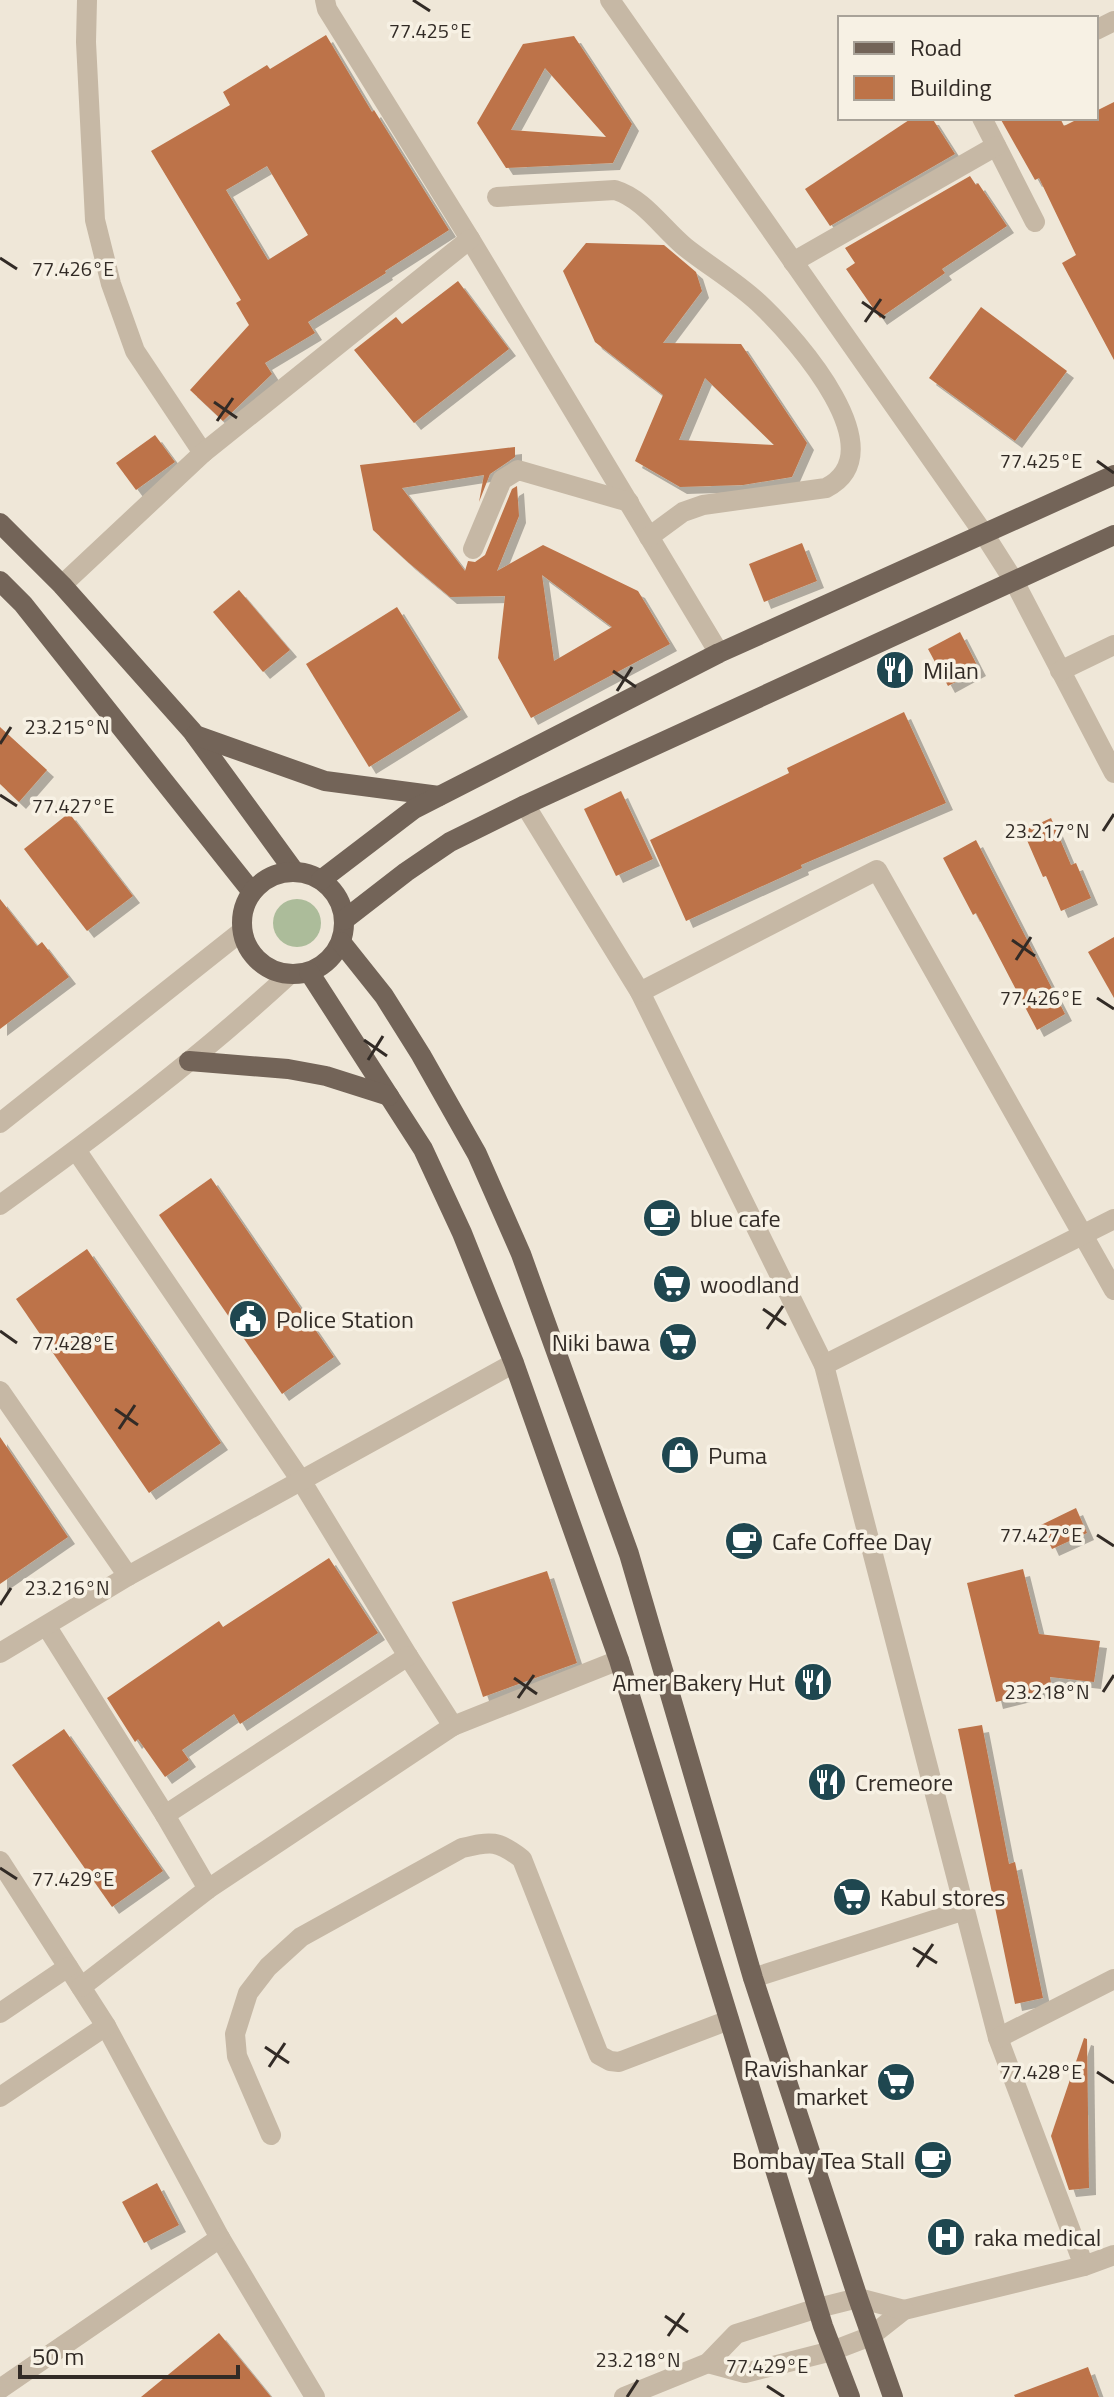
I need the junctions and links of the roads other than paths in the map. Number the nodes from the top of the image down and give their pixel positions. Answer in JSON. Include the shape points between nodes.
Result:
{"nodes":[{"id":1,"x":87,"y":0,"type":"edge"},
{"id":2,"x":325,"y":0,"type":"edge"},
{"id":3,"x":610,"y":0,"type":"edge"},
{"id":4,"x":983,"y":120,"type":"edge"},
{"id":5,"x":996,"y":146,"type":"junction"},
{"id":6,"x":497,"y":197,"type":"dead end"},
{"id":7,"x":1035,"y":222,"type":"dead end"},
{"id":8,"x":470,"y":239,"type":"junction"},
{"id":9,"x":793,"y":262,"type":"junction"},
{"id":10,"x":203,"y":453,"type":"junction"},
{"id":11,"x":1114,"y":475,"type":"edge"},
{"id":12,"x":629,"y":502,"type":"junction"},
{"id":13,"x":0,"y":523,"type":"edge"},
{"id":14,"x":984,"y":534,"type":"junction"},
{"id":15,"x":1114,"y":535,"type":"edge"},
{"id":16,"x":649,"y":537,"type":"junction"},
{"id":17,"x":473,"y":549,"type":"dead end"},
{"id":18,"x":0,"y":581,"type":"edge"},
{"id":19,"x":1014,"y":581,"type":"junction"},
{"id":20,"x":62,"y":585,"type":"junction"},
{"id":21,"x":1114,"y":645,"type":"edge"},
{"id":22,"x":719,"y":653,"type":"junction"},
{"id":23,"x":1060,"y":671,"type":"junction"},
{"id":24,"x":195,"y":735,"type":"junction"},
{"id":25,"x":1114,"y":773,"type":"edge"},
{"id":26,"x":439,"y":796,"type":"junction"},
{"id":27,"x":525,"y":805,"type":"junction"},
{"id":28,"x":294,"y":871,"type":"junction"},
{"id":29,"x":321,"y":880,"type":"junction"},
{"id":30,"x":252,"y":892,"type":"junction"},
{"id":31,"x":344,"y":920,"type":"junction"},
{"id":32,"x":242,"y":931,"type":"junction"},
{"id":33,"x":341,"y":942,"type":"junction"},
{"id":34,"x":299,"y":973,"type":"junction"},
{"id":35,"x":640,"y":992,"type":"junction"},
{"id":36,"x":189,"y":1061,"type":"junction"},
{"id":37,"x":389,"y":1096,"type":"junction"},
{"id":38,"x":0,"y":1123,"type":"edge"},
{"id":39,"x":76,"y":1150,"type":"junction"},
{"id":40,"x":0,"y":1205,"type":"edge"},
{"id":41,"x":1114,"y":1219,"type":"edge"},
{"id":42,"x":1084,"y":1234,"type":"junction"},
{"id":43,"x":1114,"y":1290,"type":"edge"},
{"id":44,"x":514,"y":1363,"type":"junction"},
{"id":45,"x":824,"y":1365,"type":"junction"},
{"id":46,"x":0,"y":1391,"type":"edge"},
{"id":47,"x":302,"y":1482,"type":"junction"},
{"id":48,"x":128,"y":1576,"type":"junction"},
{"id":49,"x":47,"y":1627,"type":"junction"},
{"id":50,"x":0,"y":1653,"type":"edge"},
{"id":51,"x":408,"y":1656,"type":"junction"},
{"id":52,"x":619,"y":1660,"type":"junction"},
{"id":53,"x":453,"y":1726,"type":"junction"},
{"id":54,"x":165,"y":1815,"type":"junction"},
{"id":55,"x":0,"y":1861,"type":"edge"},
{"id":56,"x":208,"y":1889,"type":"junction"},
{"id":57,"x":965,"y":1910,"type":"junction"},
{"id":58,"x":68,"y":1967,"type":"junction"},
{"id":59,"x":753,"y":1978,"type":"junction"},
{"id":60,"x":1114,"y":1979,"type":"edge"},
{"id":61,"x":81,"y":1987,"type":"junction"},
{"id":62,"x":0,"y":2013,"type":"edge"},
{"id":63,"x":729,"y":2020,"type":"junction"},
{"id":64,"x":106,"y":2026,"type":"junction"},
{"id":65,"x":998,"y":2038,"type":"junction"},
{"id":66,"x":0,"y":2097,"type":"edge"},
{"id":67,"x":271,"y":2135,"type":"dead end"},
{"id":68,"x":220,"y":2238,"type":"junction"},
{"id":69,"x":1113,"y":2257,"type":"edge"},
{"id":70,"x":1084,"y":2266,"type":"junction"},
{"id":71,"x":858,"y":2298,"type":"junction"},
{"id":72,"x":818,"y":2308,"type":"junction"},
{"id":73,"x":904,"y":2310,"type":"junction"},
{"id":74,"x":871,"y":2336,"type":"junction"},
{"id":75,"x":832,"y":2351,"type":"junction"},
{"id":76,"x":708,"y":2363,"type":"junction"},
{"id":77,"x":0,"y":2389,"type":"edge"},
{"id":78,"x":315,"y":2397,"type":"edge"},
{"id":79,"x":624,"y":2397,"type":"edge"},
{"id":80,"x":850,"y":2397,"type":"edge"},
{"id":81,"x":893,"y":2397,"type":"edge"}],
"edges":[{"from":1,"to":10,"type":"street","via":[[95,220],[111,284],[135,351]]},
{"from":2,"to":8,"type":"street"},
{"from":3,"to":9,"type":"street"},
{"from":4,"to":5,"type":"street"},
{"from":5,"to":7,"type":"street"},
{"from":5,"to":9,"type":"street"},
{"from":6,"to":16,"type":"street","via":[[615,190],[628,194],[687,249],[761,305],[836,397],[849,433],[850,462],[839,482],[703,505],[683,512]]},
{"from":8,"to":10,"type":"street"},
{"from":8,"to":12,"type":"street"},
{"from":9,"to":14,"type":"street"},
{"from":10,"to":20,"type":"street"},
{"from":11,"to":14,"type":"main road"},
{"from":12,"to":16,"type":"street"},
{"from":12,"to":17,"type":"street","via":[[518,470],[502,480]]},
{"from":13,"to":20,"type":"main road"},
{"from":14,"to":19,"type":"street"},
{"from":14,"to":22,"type":"main road"},
{"from":15,"to":19,"type":"main road"},
{"from":16,"to":22,"type":"street"},
{"from":18,"to":30,"type":"main road"},
{"from":19,"to":23,"type":"street"},
{"from":19,"to":27,"type":"main road"},
{"from":20,"to":24,"type":"main road"},
{"from":21,"to":23,"type":"street"},
{"from":22,"to":26,"type":"main road"},
{"from":23,"to":25,"type":"street"},
{"from":24,"to":26,"type":"main road","via":[[325,781]]},
{"from":24,"to":28,"type":"main road"},
{"from":26,"to":29,"type":"main road"},
{"from":27,"to":31,"type":"main road","via":[[450,842]]},
{"from":27,"to":35,"type":"street"},
{"from":28,"to":29,"type":"main road"},
{"from":28,"to":30,"type":"main road","via":[[280,873]]},
{"from":29,"to":31,"type":"main road","via":[[338,897]]},
{"from":30,"to":32,"type":"main road"},
{"from":31,"to":33,"type":"main road"},
{"from":32,"to":34,"type":"main road","via":[[251,952],[268,968]]},
{"from":32,"to":38,"type":"street"},
{"from":33,"to":34,"type":"main road","via":[[328,960]]},
{"from":33,"to":59,"type":"main road","via":[[421,1055],[477,1154],[521,1254],[629,1554]]},
{"from":34,"to":36,"type":"street"},
{"from":34,"to":37,"type":"main road"},
{"from":35,"to":42,"type":"street","via":[[877,870]]},
{"from":35,"to":45,"type":"street"},
{"from":36,"to":37,"type":"main road","via":[[288,1069]]},
{"from":36,"to":39,"type":"street"},
{"from":37,"to":44,"type":"main road","via":[[423,1149]]},
{"from":39,"to":40,"type":"street"},
{"from":39,"to":47,"type":"street"},
{"from":41,"to":42,"type":"street"},
{"from":42,"to":43,"type":"street"},
{"from":42,"to":45,"type":"street"},
{"from":44,"to":47,"type":"street"},
{"from":44,"to":52,"type":"main road"},
{"from":45,"to":57,"type":"street"},
{"from":46,"to":48,"type":"street"},
{"from":47,"to":48,"type":"street"},
{"from":47,"to":51,"type":"street"},
{"from":48,"to":49,"type":"street"},
{"from":49,"to":50,"type":"street"},
{"from":49,"to":54,"type":"street"},
{"from":51,"to":53,"type":"street"},
{"from":51,"to":54,"type":"street"},
{"from":52,"to":53,"type":"street"},
{"from":52,"to":63,"type":"main road"},
{"from":53,"to":56,"type":"street"},
{"from":54,"to":56,"type":"street"},
{"from":55,"to":58,"type":"street"},
{"from":56,"to":61,"type":"street"},
{"from":57,"to":59,"type":"street"},
{"from":57,"to":65,"type":"street"},
{"from":58,"to":61,"type":"street"},
{"from":58,"to":62,"type":"street"},
{"from":59,"to":71,"type":"main road"},
{"from":60,"to":65,"type":"street"},
{"from":61,"to":64,"type":"street"},
{"from":63,"to":67,"type":"street","via":[[619,2062],[599,2055],[522,1859],[505,1845],[487,1842],[462,1848],[301,1937],[248,1993],[235,2034],[237,2056]]},
{"from":63,"to":72,"type":"main road"},
{"from":64,"to":66,"type":"street"},
{"from":64,"to":68,"type":"street"},
{"from":65,"to":70,"type":"street"},
{"from":68,"to":77,"type":"street"},
{"from":68,"to":78,"type":"street"},
{"from":69,"to":70,"type":"street"},
{"from":70,"to":73,"type":"street"},
{"from":71,"to":72,"type":"street"},
{"from":71,"to":73,"type":"street"},
{"from":71,"to":74,"type":"main road"},
{"from":72,"to":75,"type":"main road"},
{"from":72,"to":76,"type":"street","via":[[736,2334]]},
{"from":73,"to":74,"type":"street"},
{"from":74,"to":75,"type":"street"},
{"from":74,"to":81,"type":"main road"},
{"from":75,"to":76,"type":"street","via":[[745,2373]]},
{"from":75,"to":80,"type":"main road"},
{"from":76,"to":79,"type":"street"}]}
